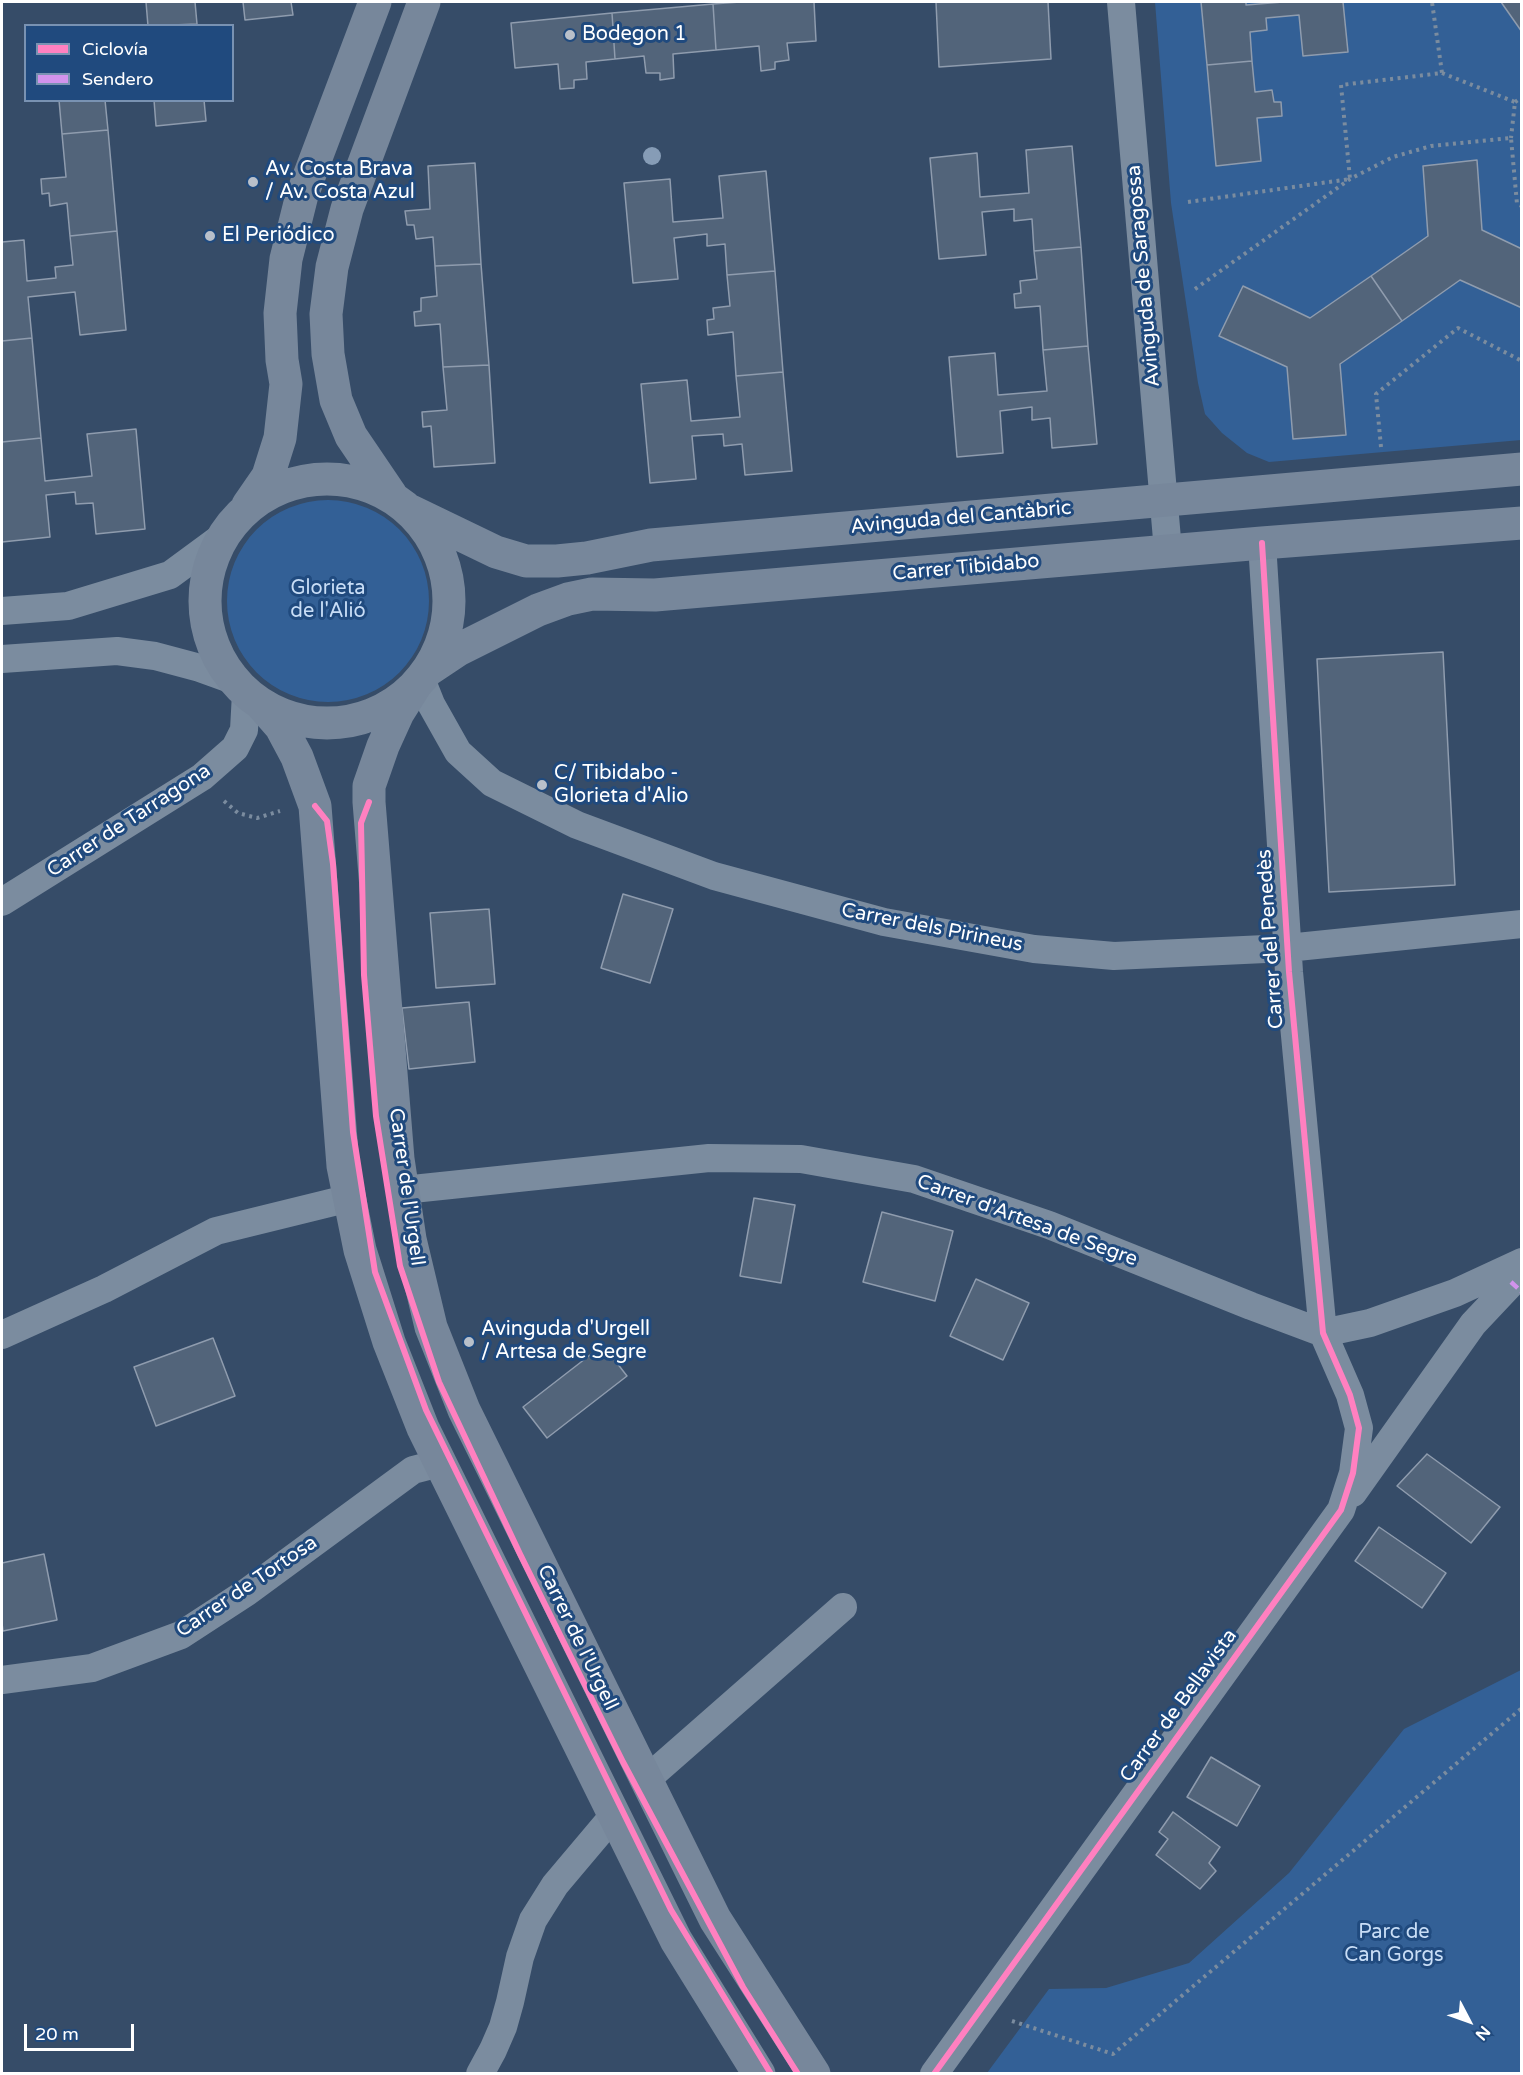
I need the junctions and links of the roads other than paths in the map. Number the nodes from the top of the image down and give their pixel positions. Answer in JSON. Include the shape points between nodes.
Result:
{"nodes":[{"id":1,"x":375,"y":2,"type":"edge"},
{"id":2,"x":424,"y":2,"type":"edge"},
{"id":3,"x":1121,"y":2,"type":"edge"},
{"id":4,"x":1521,"y":469,"type":"edge"},
{"id":5,"x":1163,"y":500,"type":"junction"},
{"id":6,"x":401,"y":503,"type":"junction"},
{"id":7,"x":244,"y":511,"type":"junction"},
{"id":8,"x":1521,"y":523,"type":"edge"},
{"id":9,"x":224,"y":536,"type":"junction"},
{"id":10,"x":1262,"y":543,"type":"junction"},
{"id":11,"x":1168,"y":551,"type":"junction"},
{"id":12,"x":2,"y":611,"type":"edge"},
{"id":13,"x":2,"y":659,"type":"edge"},
{"id":14,"x":421,"y":678,"type":"junction"},
{"id":15,"x":248,"y":692,"type":"junction"},
{"id":16,"x":2,"y":902,"type":"edge"},
{"id":17,"x":1521,"y":924,"type":"edge"},
{"id":18,"x":1287,"y":948,"type":"junction"},
{"id":19,"x":403,"y":1190,"type":"junction"},
{"id":20,"x":350,"y":1198,"type":"junction"},
{"id":21,"x":1519,"y":1277,"type":"edge"},
{"id":22,"x":1323,"y":1333,"type":"junction"},
{"id":23,"x":2,"y":1335,"type":"edge"},
{"id":24,"x":440,"y":1463,"type":"junction"},
{"id":25,"x":1341,"y":1510,"type":"junction"},
{"id":26,"x":843,"y":1607,"type":"dead end"},
{"id":27,"x":2,"y":1680,"type":"edge"},
{"id":28,"x":647,"y":1779,"type":"junction"},
{"id":29,"x":614,"y":1815,"type":"junction"},
{"id":30,"x":480,"y":2073,"type":"edge"},
{"id":31,"x":759,"y":2073,"type":"edge"},
{"id":32,"x":814,"y":2073,"type":"edge"},
{"id":33,"x":934,"y":2073,"type":"edge"}],
"edges":[{"from":1,"to":7,"type":"street","via":[[302,195],[286,259],[280,313],[286,384],[280,438],[268,476]]},
{"from":2,"to":6,"type":"street","via":[[347,209],[332,267],[326,314],[336,400],[351,436]]},
{"from":3,"to":5,"type":"street","name":"Avinguda de Saragossa"},
{"from":4,"to":5,"type":"street","name":"Avinguda del Cantàbric"},
{"from":5,"to":6,"type":"street","name":"Avinguda del Cantàbric","via":[[651,545],[587,558],[526,561],[496,552]]},
{"from":5,"to":11,"type":"street","name":"Avinguda de Saragossa"},
{"from":6,"to":7,"type":"street","via":[[354,481],[315,479],[277,489]]},
{"from":6,"to":14,"type":"street","via":[[432,538],[446,570],[450,604],[443,638]]},
{"from":7,"to":9,"type":"street"},
{"from":8,"to":10,"type":"street","name":"Carrer Tibidabo"},
{"from":9,"to":12,"type":"street","via":[[170,575],[68,606]]},
{"from":9,"to":15,"type":"street","via":[[210,567],[205,601],[210,635],[224,667]]},
{"from":10,"to":11,"type":"street","name":"Carrer Tibidabo"},
{"from":10,"to":18,"type":"street","name":"Carrer del Penedès"},
{"from":11,"to":14,"type":"street","name":"Carrer Tibidabo","via":[[655,595],[592,594],[538,610],[458,650]]},
{"from":13,"to":15,"type":"street","via":[[117,651],[155,656],[200,668]]},
{"from":14,"to":15,"type":"street","via":[[389,707],[357,719],[324,723],[291,718]]},
{"from":14,"to":18,"type":"street","name":"Carrer dels Pirineus","via":[[458,752],[492,783],[577,825],[714,876],[884,922],[1034,949],[1114,956]]},
{"from":14,"to":19,"type":"street","name":"Carrer de l'Urgell","via":[[398,713],[369,786]]},
{"from":15,"to":16,"type":"street","name":"Carrer de Tarragona","via":[[244,730],[235,748],[202,777]]},
{"from":15,"to":20,"type":"street","via":[[281,727],[315,806],[343,1166]]},
{"from":17,"to":18,"type":"street","name":"Carrer dels Pirineus"},
{"from":18,"to":22,"type":"street","name":"Carrer del Penedès"},
{"from":19,"to":22,"type":"street","name":"Carrer d'Artesa de Segre","via":[[709,1158],[801,1159],[914,1179],[1049,1225]]},
{"from":19,"to":28,"type":"street","name":"Carrer de l'Urgell","via":[[431,1327],[464,1410]]},
{"from":20,"to":23,"type":"street","via":[[216,1231],[104,1289]]},
{"from":20,"to":24,"type":"street","via":[[360,1250],[389,1342]]},
{"from":21,"to":22,"type":"street","via":[[1455,1293],[1370,1323]]},
{"from":21,"to":25,"type":"street","name":"Carrer de Bellavista","via":[[1473,1324]]},
{"from":22,"to":25,"type":"street","name":"Carrer de Bellavista","via":[[1350,1395],[1359,1428],[1353,1473]]},
{"from":24,"to":27,"type":"street","name":"Carrer de Tortosa","via":[[413,1470],[247,1592],[181,1635],[92,1668]]},
{"from":24,"to":29,"type":"street"},
{"from":25,"to":33,"type":"street","name":"Carrer de Bellavista"},
{"from":26,"to":28,"type":"street"},
{"from":28,"to":32,"type":"street","name":"Carrer de l'Urgell","via":[[715,1919]]},
{"from":29,"to":30,"type":"street","via":[[555,1885],[533,1920],[503,2027]]},
{"from":29,"to":31,"type":"street","via":[[675,1940]]}]}
